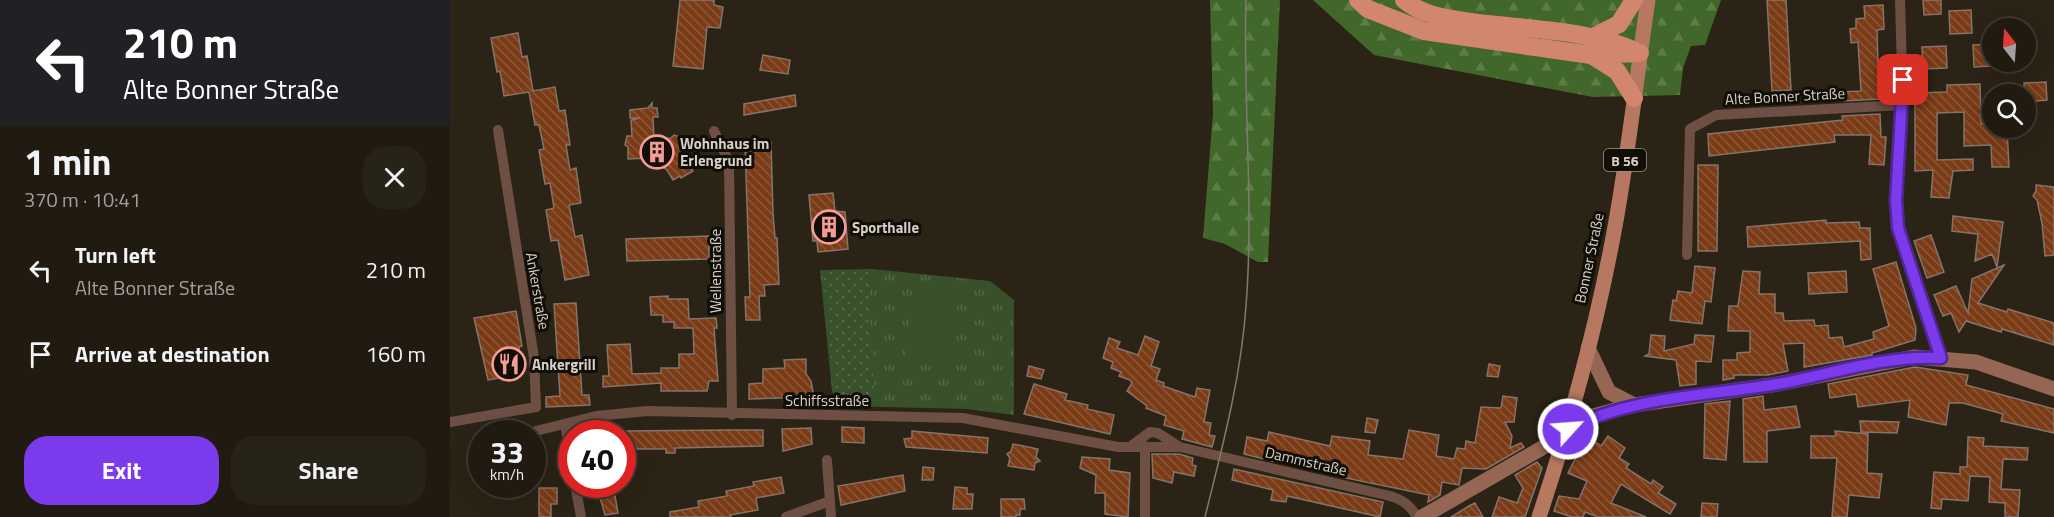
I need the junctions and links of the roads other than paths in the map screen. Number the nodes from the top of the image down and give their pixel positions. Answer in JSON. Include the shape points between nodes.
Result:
{"nodes":[{"id":1,"x":1358,"y":0,"type":"edge"},
{"id":2,"x":1404,"y":0,"type":"edge"},
{"id":3,"x":1634,"y":0,"type":"edge"},
{"id":4,"x":1648,"y":0,"type":"edge"},
{"id":5,"x":1900,"y":0,"type":"edge"},
{"id":6,"x":1591,"y":47,"type":"junction"},
{"id":7,"x":1640,"y":53,"type":"junction"},
{"id":8,"x":1634,"y":98,"type":"junction"},
{"id":9,"x":1903,"y":105,"type":"junction"},
{"id":10,"x":498,"y":130,"type":"dead end"},
{"id":11,"x":714,"y":131,"type":"dead end"},
{"id":12,"x":1687,"y":255,"type":"dead end"},
{"id":13,"x":1588,"y":348,"type":"junction"},
{"id":14,"x":1941,"y":358,"type":"junction"},
{"id":15,"x":2054,"y":389,"type":"edge"},
{"id":16,"x":1634,"y":405,"type":"junction"},
{"id":17,"x":732,"y":415,"type":"junction"},
{"id":18,"x":580,"y":420,"type":"edge"},
{"id":19,"x":450,"y":422,"type":"edge"},
{"id":20,"x":1568,"y":429,"type":"junction"},
{"id":21,"x":1131,"y":446,"type":"junction"},
{"id":22,"x":1145,"y":446,"type":"junction"},
{"id":23,"x":1180,"y":447,"type":"junction"},
{"id":24,"x":827,"y":460,"type":"dead end"},
{"id":25,"x":578,"y":498,"type":"edge"},
{"id":26,"x":830,"y":501,"type":"junction"},
{"id":27,"x":581,"y":517,"type":"edge"},
{"id":28,"x":786,"y":517,"type":"edge"},
{"id":29,"x":831,"y":517,"type":"edge"},
{"id":30,"x":1145,"y":517,"type":"edge"},
{"id":31,"x":1417,"y":517,"type":"edge"},
{"id":32,"x":1422,"y":517,"type":"edge"},
{"id":33,"x":1539,"y":517,"type":"edge"}],
"edges":[{"from":1,"to":6,"type":"highway","via":[[1368,9],[1424,32]]},
{"from":2,"to":6,"type":"highway","via":[[1413,8],[1443,18]]},
{"from":3,"to":6,"type":"highway","via":[[1619,24]]},
{"from":4,"to":7,"type":"main road","name":"Bonner Straße","number":"B 56"},
{"from":5,"to":9,"type":"street"},
{"from":6,"to":7,"type":"highway","via":[[1623,46]]},
{"from":6,"to":8,"type":"highway","via":[[1617,70]]},
{"from":7,"to":8,"type":"main road","name":"Bonner Straße","number":"B 56"},
{"from":8,"to":13,"type":"main road","name":"Bonner Straße","number":"B 56","via":[[1616,221]]},
{"from":9,"to":12,"type":"street","name":"Alte Bonner Straße","via":[[1716,115],[1690,129]]},
{"from":9,"to":14,"type":"street","via":[[1896,200],[1898,228]]},
{"from":10,"to":19,"type":"street","name":"Ankerstraße","via":[[534,358],[536,407]]},
{"from":11,"to":17,"type":"street","name":"Wellenstraße","via":[[729,162]]},
{"from":13,"to":16,"type":"street","via":[[1609,392]]},
{"from":13,"to":20,"type":"main road","name":"Bonner Straße","number":"B 56"},
{"from":14,"to":15,"type":"street","via":[[1976,363]]},
{"from":14,"to":16,"type":"street","via":[[1878,362],[1778,384]]},
{"from":16,"to":20,"type":"street","via":[[1593,416]]},
{"from":17,"to":18,"type":"street","name":"Schiffsstraße","via":[[647,411]]},
{"from":17,"to":21,"type":"street","name":"Schiffsstraße","via":[[963,418]]},
{"from":20,"to":32,"type":"street"},
{"from":20,"to":33,"type":"main road","name":"Bonner Straße","number":"B 56"},
{"from":21,"to":22,"type":"street","name":"Schiffsstraße"},
{"from":21,"to":23,"type":"street","name":"Dammstraße","via":[[1150,432]]},
{"from":22,"to":23,"type":"street","name":"Dammstraße"},
{"from":22,"to":30,"type":"street"},
{"from":23,"to":31,"type":"street","name":"Dammstraße","via":[[1390,496],[1403,500]]},
{"from":24,"to":26,"type":"street"},
{"from":25,"to":27,"type":"street"},
{"from":26,"to":28,"type":"street"},
{"from":26,"to":29,"type":"street"}]}
